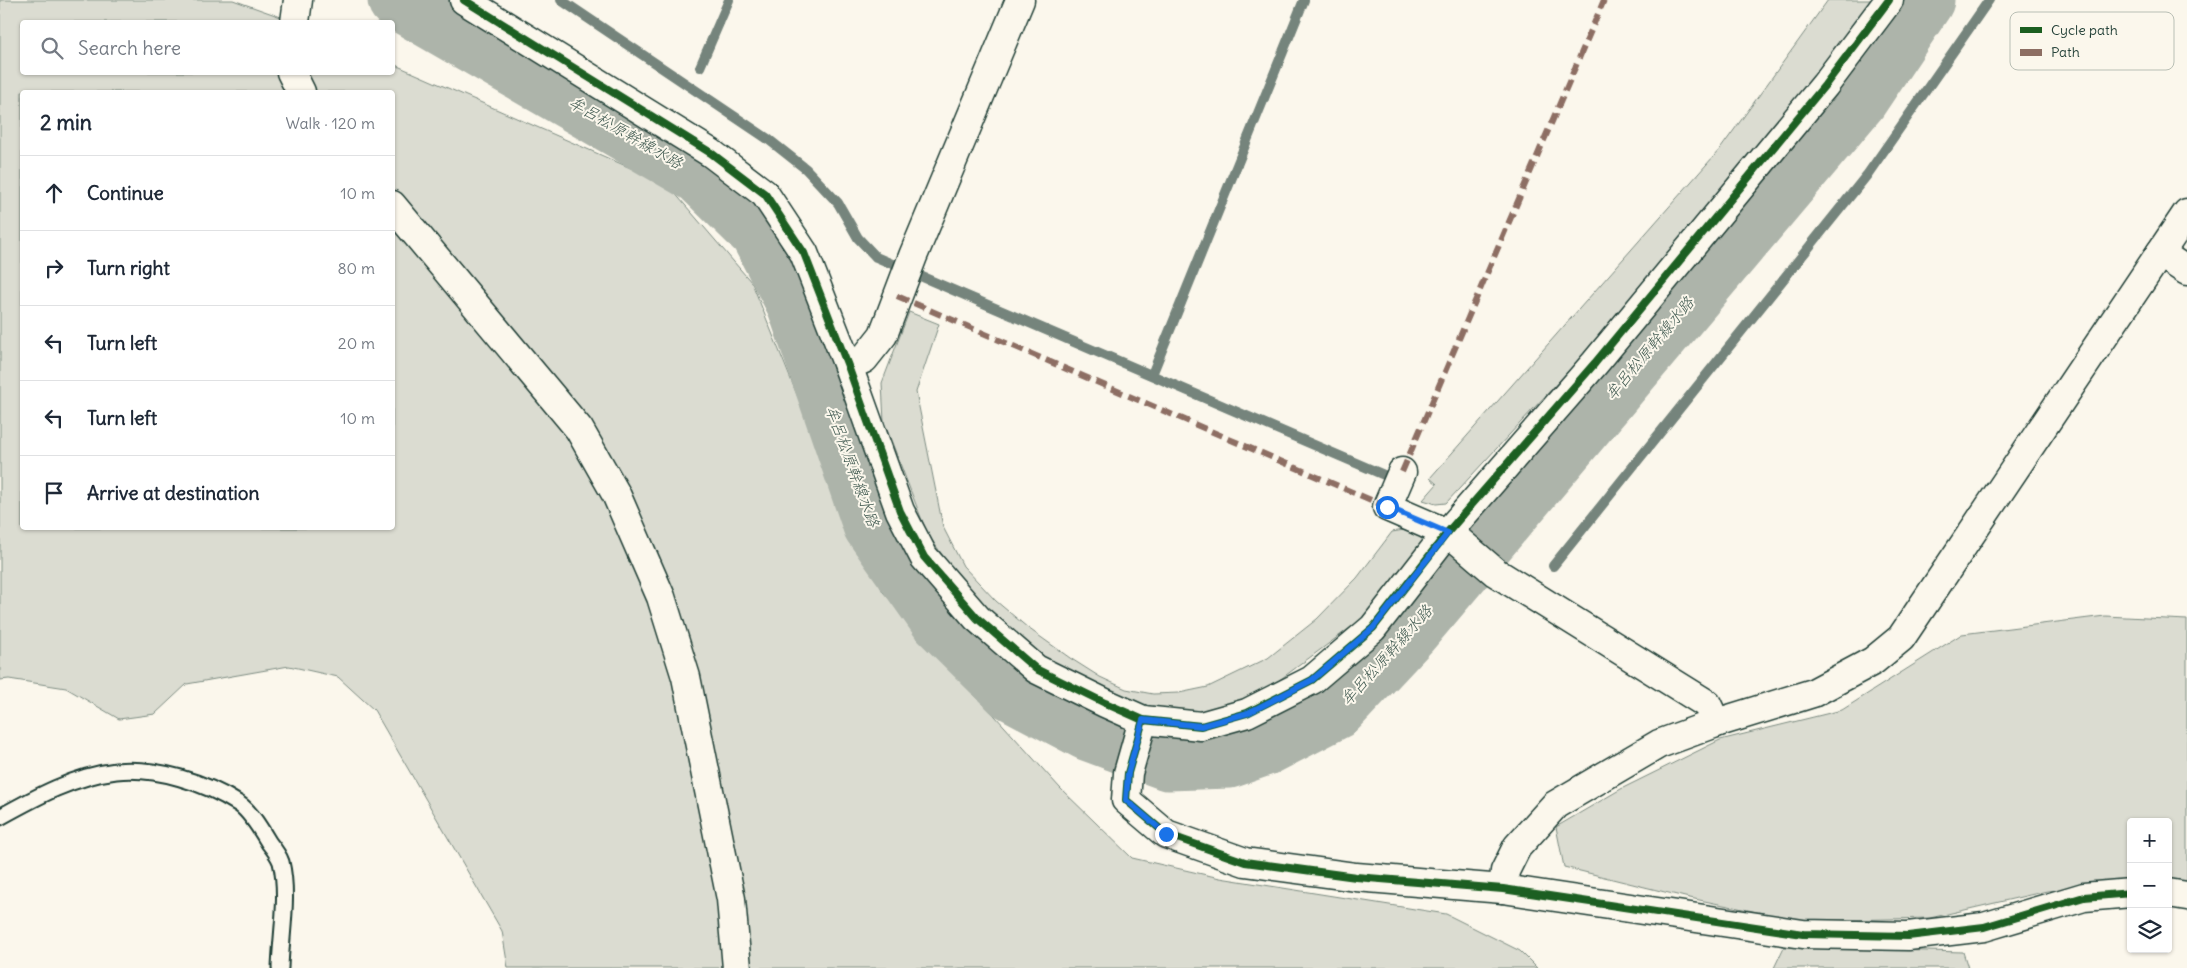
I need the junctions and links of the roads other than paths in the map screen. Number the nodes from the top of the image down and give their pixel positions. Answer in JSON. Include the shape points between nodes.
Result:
{"nodes":[{"id":1,"x":298,"y":0,"type":"edge"},
{"id":2,"x":464,"y":0,"type":"edge"},
{"id":3,"x":1020,"y":0,"type":"edge"},
{"id":4,"x":1889,"y":0,"type":"edge"},
{"id":5,"x":295,"y":20,"type":"edge"},
{"id":6,"x":292,"y":75,"type":"edge"},
{"id":7,"x":300,"y":90,"type":"edge"},
{"id":8,"x":395,"y":209,"type":"edge"},
{"id":9,"x":2187,"y":213,"type":"edge"},
{"id":10,"x":2160,"y":254,"type":"junction"},
{"id":11,"x":2187,"y":271,"type":"edge"},
{"id":12,"x":848,"y":366,"type":"junction"},
{"id":13,"x":1397,"y":483,"type":"dead end"},
{"id":14,"x":1454,"y":537,"type":"junction"},
{"id":15,"x":1716,"y":723,"type":"junction"},
{"id":16,"x":1141,"y":727,"type":"junction"},
{"id":17,"x":0,"y":817,"type":"edge"},
{"id":18,"x":1503,"y":889,"type":"junction"},
{"id":19,"x":2127,"y":893,"type":"edge"},
{"id":20,"x":2172,"y":894,"type":"edge"},
{"id":21,"x":2187,"y":896,"type":"edge"},
{"id":22,"x":280,"y":968,"type":"edge"},
{"id":23,"x":737,"y":968,"type":"edge"}],
"edges":[{"from":1,"to":5,"type":"street"},
{"from":2,"to":12,"type":"street","via":[[711,153],[765,194],[804,253]]},
{"from":3,"to":12,"type":"street","via":[[883,335],[864,359]]},
{"from":4,"to":14,"type":"street","via":[[1825,84]]},
{"from":6,"to":7,"type":"street"},
{"from":8,"to":23,"type":"street","via":[[579,430],[616,494],[661,597],[686,677],[732,900]]},
{"from":9,"to":10,"type":"street"},
{"from":10,"to":11,"type":"street"},
{"from":10,"to":15,"type":"street","via":[[1901,638],[1873,661],[1814,693]]},
{"from":12,"to":16,"type":"street","via":[[900,511],[924,557],[977,618],[1036,669]]},
{"from":13,"to":14,"type":"street","via":[[1387,507]]},
{"from":14,"to":15,"type":"street","via":[[1495,572],[1707,704]]},
{"from":14,"to":16,"type":"street","via":[[1373,628],[1312,680],[1248,713],[1201,726]]},
{"from":15,"to":18,"type":"street","via":[[1659,744],[1555,805],[1517,847],[1506,871]]},
{"from":16,"to":18,"type":"street","via":[[1128,773],[1126,800],[1166,834],[1245,862],[1356,877]]},
{"from":17,"to":22,"type":"lane","via":[[39,795],[116,771],[147,771],[189,781],[240,805],[281,861],[285,911]]},
{"from":18,"to":19,"type":"street","via":[[1803,934],[1908,936],[1984,926],[2084,897]]},
{"from":20,"to":21,"type":"street"}]}
